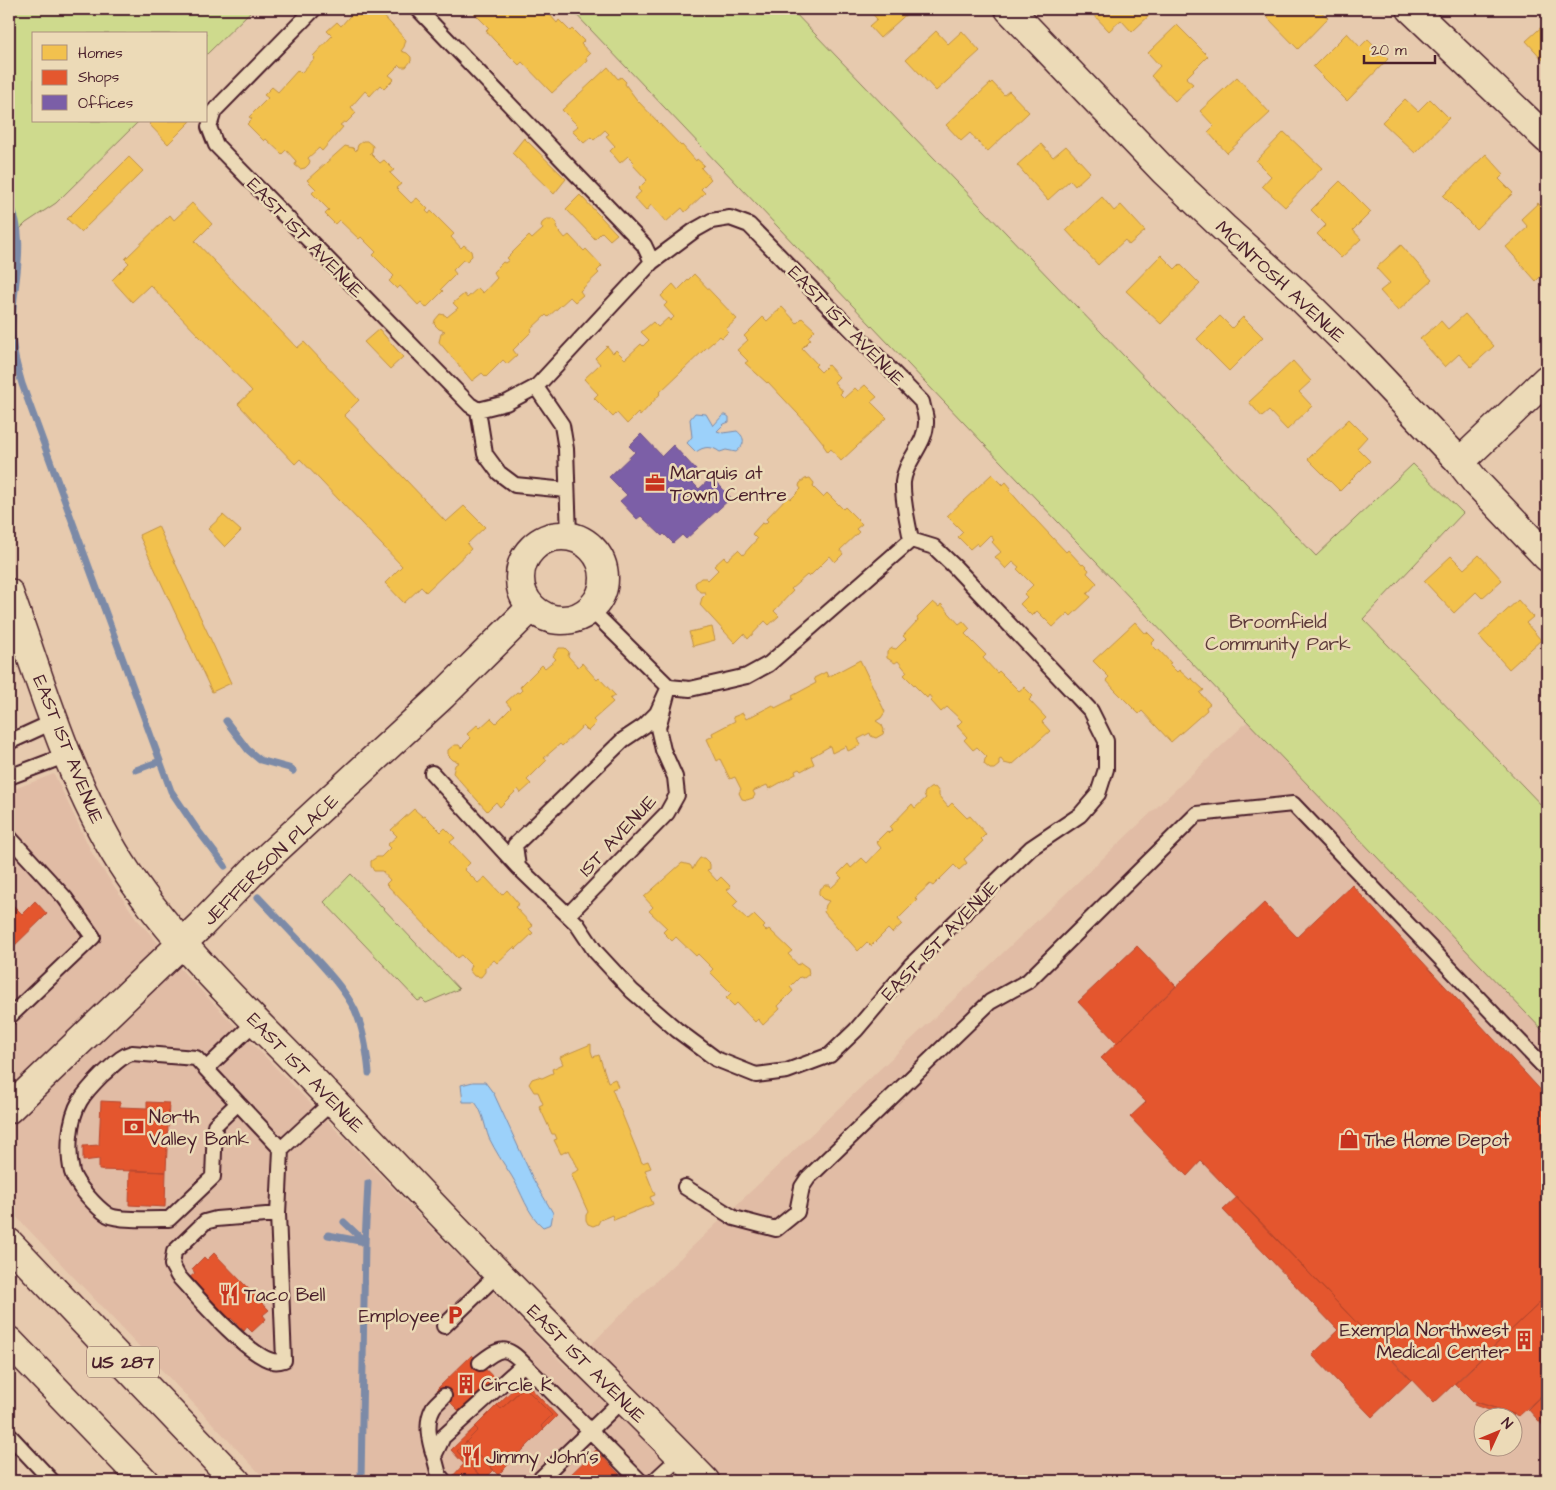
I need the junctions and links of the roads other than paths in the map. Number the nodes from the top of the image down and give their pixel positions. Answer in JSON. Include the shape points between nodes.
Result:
{"nodes":[{"id":1,"x":314,"y":9,"type":"edge"},
{"id":2,"x":418,"y":9,"type":"edge"},
{"id":3,"x":1009,"y":9,"type":"edge"},
{"id":4,"x":1411,"y":9,"type":"edge"},
{"id":5,"x":1547,"y":140,"type":"edge"},
{"id":6,"x":652,"y":262,"type":"junction"},
{"id":7,"x":1547,"y":379,"type":"edge"},
{"id":8,"x":536,"y":387,"type":"junction"},
{"id":9,"x":478,"y":410,"type":"junction"},
{"id":10,"x":1460,"y":462,"type":"junction"},
{"id":11,"x":566,"y":490,"type":"junction"},
{"id":12,"x":569,"y":536,"type":"junction"},
{"id":13,"x":911,"y":540,"type":"junction"},
{"id":14,"x":1547,"y":557,"type":"edge"},
{"id":15,"x":9,"y":593,"type":"edge"},
{"id":16,"x":531,"y":608,"type":"junction"},
{"id":17,"x":591,"y":610,"type":"junction"},
{"id":18,"x":669,"y":687,"type":"junction"},
{"id":19,"x":55,"y":722,"type":"junction"},
{"id":20,"x":9,"y":742,"type":"edge"},
{"id":21,"x":67,"y":755,"type":"junction"},
{"id":22,"x":432,"y":772,"type":"dead end"},
{"id":23,"x":9,"y":778,"type":"edge"},
{"id":24,"x":9,"y":837,"type":"edge"},
{"id":25,"x":518,"y":867,"type":"junction"},
{"id":26,"x":568,"y":915,"type":"junction"},
{"id":27,"x":183,"y":943,"type":"junction"},
{"id":28,"x":9,"y":1017,"type":"edge"},
{"id":29,"x":256,"y":1021,"type":"junction"},
{"id":30,"x":206,"y":1069,"type":"junction"},
{"id":31,"x":1547,"y":1070,"type":"edge"},
{"id":32,"x":333,"y":1101,"type":"junction"},
{"id":33,"x":238,"y":1103,"type":"junction"},
{"id":34,"x":9,"y":1109,"type":"edge"},
{"id":35,"x":281,"y":1149,"type":"junction"},
{"id":36,"x":685,"y":1186,"type":"dead end"},
{"id":37,"x":278,"y":1214,"type":"junction"},
{"id":38,"x":9,"y":1243,"type":"edge"},
{"id":39,"x":9,"y":1252,"type":"edge"},
{"id":40,"x":498,"y":1273,"type":"junction"},
{"id":41,"x":444,"y":1326,"type":"dead end"},
{"id":42,"x":92,"y":1330,"type":"junction"},
{"id":43,"x":9,"y":1341,"type":"edge"},
{"id":44,"x":480,"y":1362,"type":"dead end"},
{"id":45,"x":524,"y":1364,"type":"junction"},
{"id":46,"x":444,"y":1396,"type":"dead end"},
{"id":47,"x":623,"y":1399,"type":"junction"},
{"id":48,"x":588,"y":1431,"type":"junction"},
{"id":49,"x":9,"y":1435,"type":"edge"},
{"id":50,"x":434,"y":1456,"type":"junction"},
{"id":51,"x":681,"y":1456,"type":"junction"},
{"id":52,"x":52,"y":1481,"type":"edge"},
{"id":53,"x":144,"y":1481,"type":"edge"},
{"id":54,"x":236,"y":1481,"type":"edge"},
{"id":55,"x":444,"y":1481,"type":"edge"},
{"id":56,"x":538,"y":1481,"type":"edge"},
{"id":57,"x":640,"y":1481,"type":"edge"},
{"id":58,"x":654,"y":1481,"type":"edge"},
{"id":59,"x":705,"y":1481,"type":"edge"}],
"edges":[{"from":1,"to":9,"type":"lane","name":"EAST 1ST AVENUE","via":[[214,111],[209,127],[216,145]]},
{"from":2,"to":6,"type":"lane","via":[[644,245]]},
{"from":3,"to":10,"type":"street","name":"MCINTOSH AVENUE","via":[[1164,171],[1293,290]]},
{"from":4,"to":5,"type":"street"},
{"from":6,"to":8,"type":"lane","name":"EAST 1ST AVENUE"},
{"from":6,"to":13,"type":"lane","name":"EAST 1ST AVENUE","via":[[711,221],[730,218],[749,225],[922,402],[926,421],[923,438],[910,460],[903,482]]},
{"from":7,"to":10,"type":"street"},
{"from":8,"to":9,"type":"lane","name":"EAST 1ST AVENUE","via":[[506,403]]},
{"from":8,"to":11,"type":"lane","via":[[562,425],[566,449]]},
{"from":9,"to":11,"type":"lane","via":[[485,454],[499,473],[515,484]]},
{"from":10,"to":14,"type":"street","name":"MCINTOSH AVENUE"},
{"from":11,"to":12,"type":"lane"},
{"from":12,"to":16,"type":"street","via":[[554,536],[542,541],[530,550],[523,562],[520,575],[522,589]]},
{"from":12,"to":17,"type":"street","via":[[582,540],[601,559],[604,586],[600,599]]},
{"from":13,"to":18,"type":"lane","via":[[769,664],[747,676],[690,689]]},
{"from":13,"to":26,"type":"lane","name":"EAST 1ST AVENUE","via":[[934,547],[1091,711],[1106,741],[1106,769],[1098,794],[1080,815],[1031,848],[911,965],[856,1030],[830,1055],[788,1071],[756,1075],[716,1059],[630,989]]},
{"from":15,"to":19,"type":"street","name":"EAST 1ST AVENUE"},
{"from":16,"to":17,"type":"street","via":[[550,619],[564,621]]},
{"from":16,"to":27,"type":"street","name":"JEFFERSON PLACE","via":[[443,695],[256,868]]},
{"from":17,"to":18,"type":"lane"},
{"from":18,"to":25,"type":"lane","via":[[657,713],[622,740],[514,845]]},
{"from":18,"to":26,"type":"lane","name":"1ST AVENUE","via":[[658,728],[675,777],[677,796],[667,813]]},
{"from":19,"to":20,"type":"lane"},
{"from":19,"to":21,"type":"street","name":"EAST 1ST AVENUE"},
{"from":21,"to":23,"type":"lane"},
{"from":21,"to":27,"type":"street","name":"EAST 1ST AVENUE","via":[[100,827],[122,864]]},
{"from":22,"to":25,"type":"lane","name":"EAST 1ST AVENUE"},
{"from":24,"to":28,"type":"lane","via":[[65,898],[93,937]]},
{"from":25,"to":26,"type":"lane","name":"EAST 1ST AVENUE"},
{"from":27,"to":29,"type":"street","name":"EAST 1ST AVENUE"},
{"from":27,"to":34,"type":"street","name":"JEFFERSON PLACE"},
{"from":29,"to":30,"type":"lane"},
{"from":29,"to":32,"type":"street","name":"EAST 1ST AVENUE"},
{"from":30,"to":33,"type":"lane"},
{"from":30,"to":33,"type":"lane","via":[[196,1058],[132,1053],[124,1055],[89,1088],[72,1120],[70,1145],[72,1173],[82,1190],[109,1216],[169,1219],[213,1177],[215,1125]]},
{"from":31,"to":36,"type":"lane","via":[[1293,804],[1197,814],[1028,981],[990,1002],[808,1178],[802,1188],[797,1212],[776,1229],[734,1218]]},
{"from":32,"to":35,"type":"lane"},
{"from":32,"to":40,"type":"street","name":"EAST 1ST AVENUE"},
{"from":33,"to":35,"type":"lane"},
{"from":35,"to":37,"type":"lane"},
{"from":37,"to":37,"type":"lane","via":[[284,1360],[274,1362],[244,1344],[178,1276],[172,1259],[178,1247],[205,1222]]},
{"from":38,"to":42,"type":"street","number":"US 287"},
{"from":39,"to":42,"type":"lane"},
{"from":40,"to":41,"type":"lane"},
{"from":40,"to":47,"type":"street","name":"EAST 1ST AVENUE"},
{"from":42,"to":54,"type":"street","number":"US 287"},
{"from":43,"to":53,"type":"street"},
{"from":44,"to":45,"type":"lane","via":[[492,1353],[504,1350],[514,1353]]},
{"from":45,"to":48,"type":"lane"},
{"from":45,"to":50,"type":"lane","via":[[443,1437]]},
{"from":46,"to":50,"type":"lane","via":[[433,1407],[429,1423]]},
{"from":47,"to":48,"type":"lane"},
{"from":47,"to":51,"type":"street","name":"EAST 1ST AVENUE"},
{"from":48,"to":56,"type":"lane"},
{"from":48,"to":57,"type":"lane"},
{"from":49,"to":52,"type":"lane"},
{"from":50,"to":55,"type":"lane","via":[[439,1476]]},
{"from":51,"to":58,"type":"lane"},
{"from":51,"to":59,"type":"street","name":"EAST 1ST AVENUE"}]}
